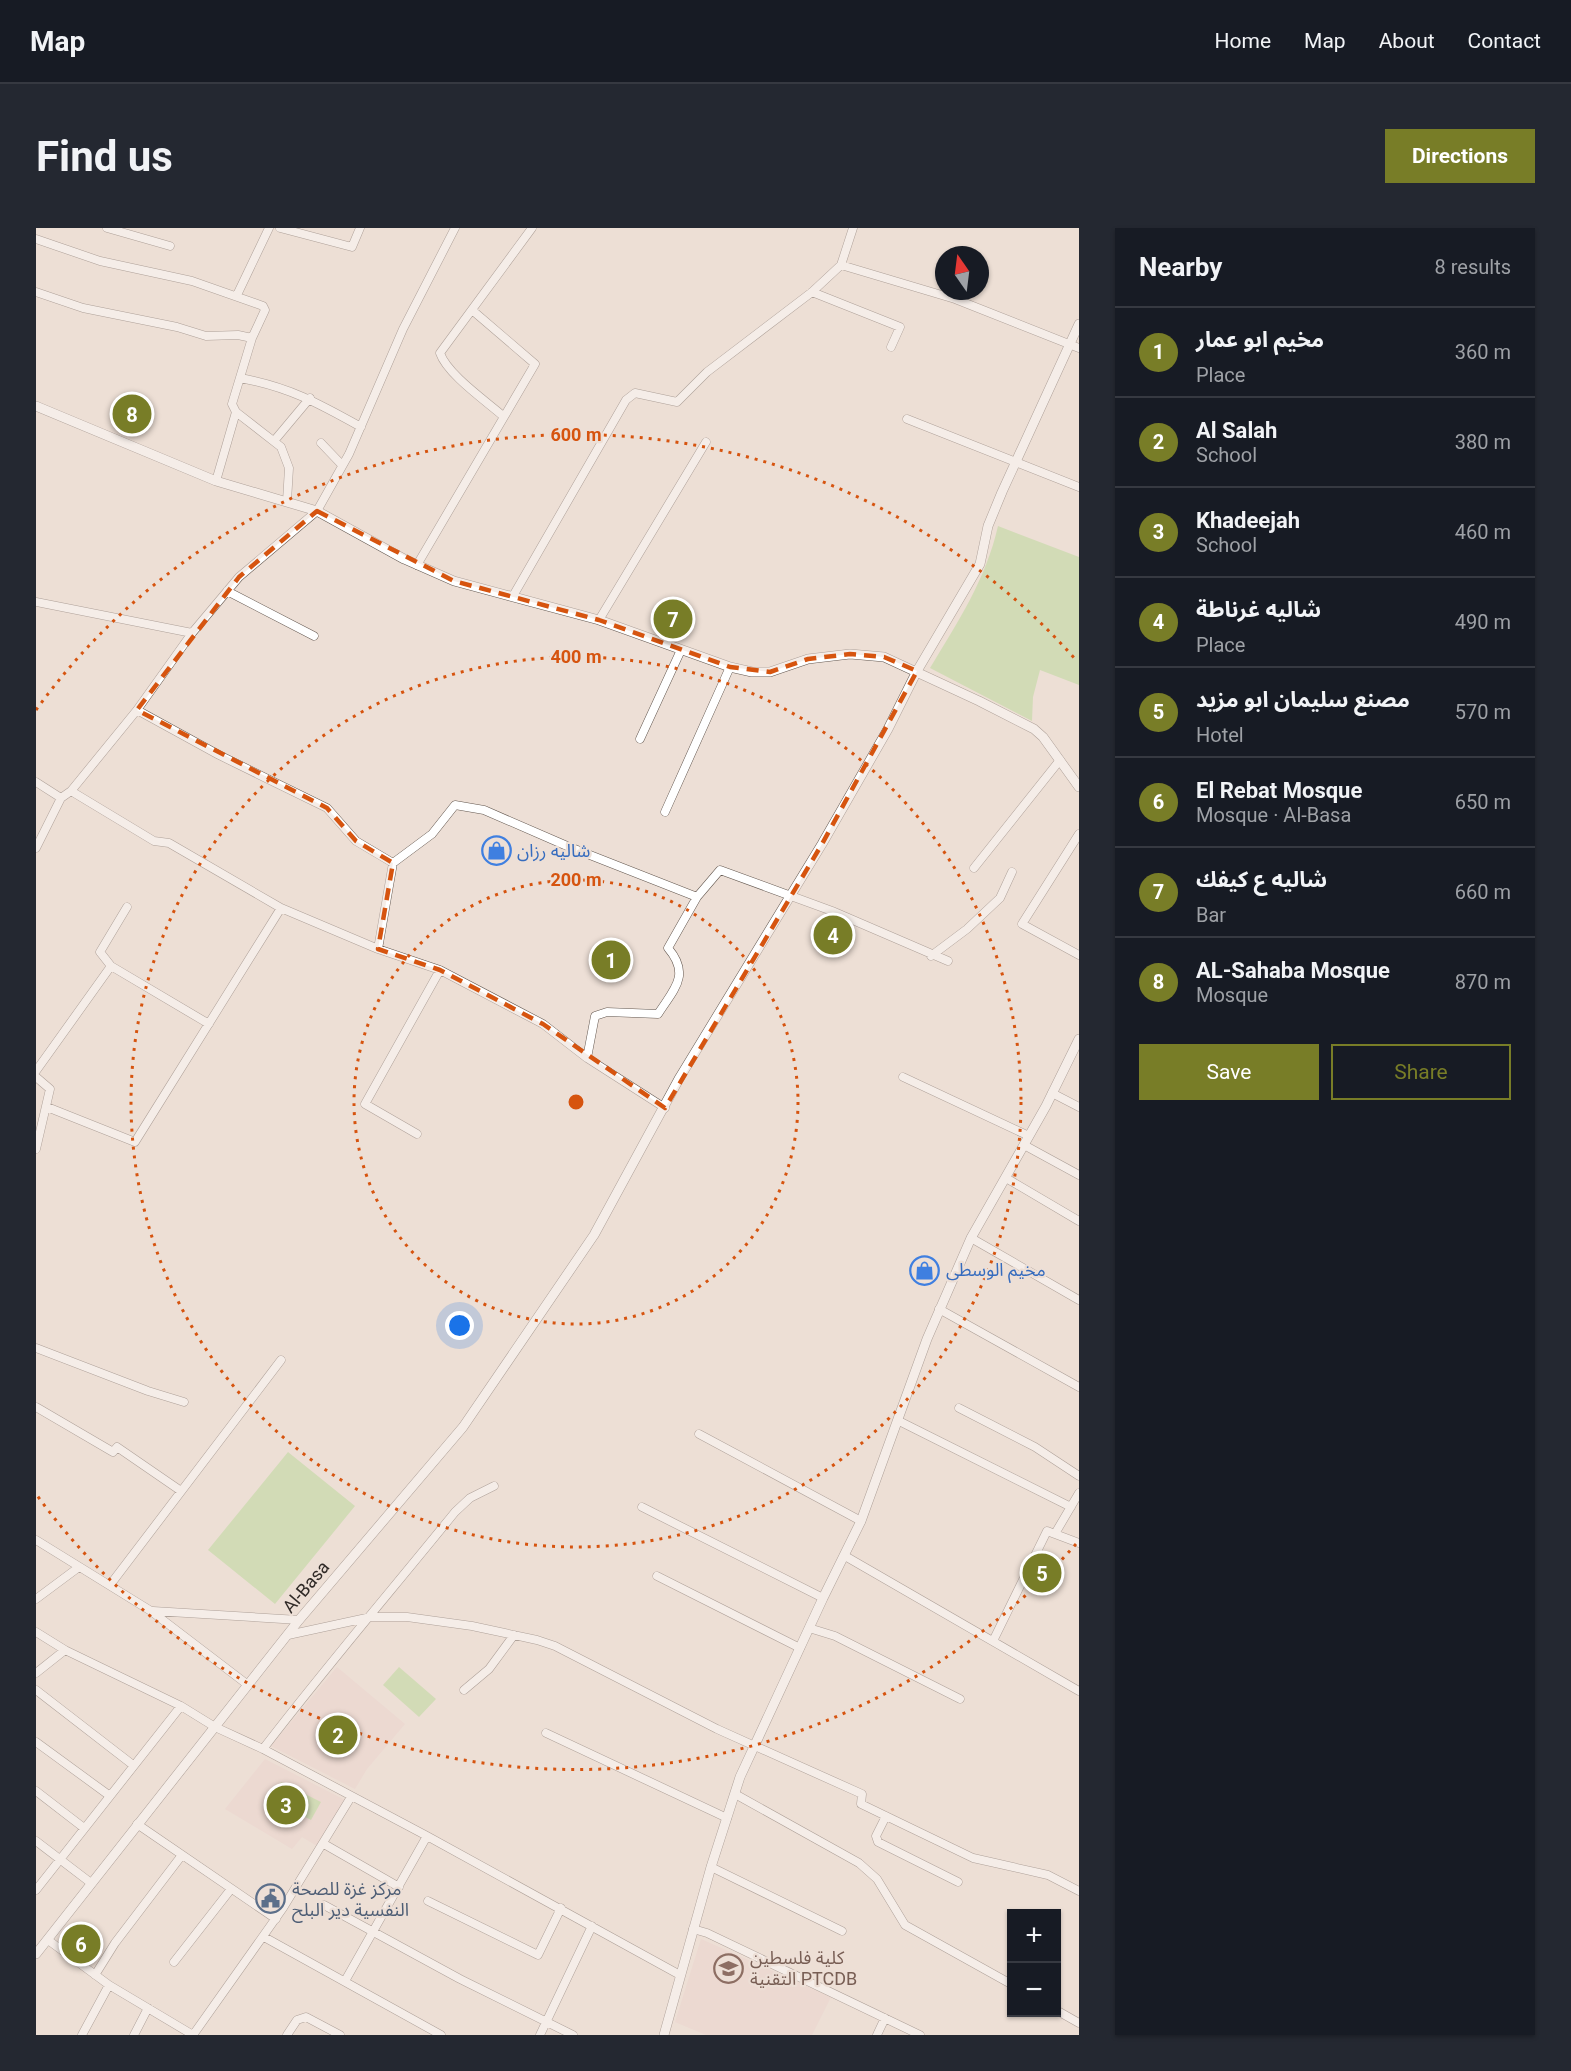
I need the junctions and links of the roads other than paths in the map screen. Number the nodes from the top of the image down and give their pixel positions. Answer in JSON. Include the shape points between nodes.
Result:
{"nodes":[{"id":1,"x":107,"y":228,"type":"edge"},
{"id":2,"x":269,"y":228,"type":"edge"},
{"id":3,"x":280,"y":228,"type":"edge"},
{"id":4,"x":360,"y":228,"type":"edge"},
{"id":5,"x":455,"y":228,"type":"edge"},
{"id":6,"x":532,"y":228,"type":"edge"},
{"id":7,"x":853,"y":228,"type":"edge"},
{"id":8,"x":36,"y":239,"type":"edge"},
{"id":9,"x":170,"y":246,"type":"dead end"},
{"id":10,"x":841,"y":265,"type":"junction"},
{"id":11,"x":36,"y":292,"type":"edge"},
{"id":12,"x":812,"y":292,"type":"junction"},
{"id":13,"x":237,"y":295,"type":"junction"},
{"id":14,"x":472,"y":310,"type":"junction"},
{"id":15,"x":1079,"y":324,"type":"edge"},
{"id":16,"x":252,"y":338,"type":"junction"},
{"id":17,"x":1069,"y":345,"type":"junction"},
{"id":18,"x":891,"y":347,"type":"dead end"},
{"id":19,"x":1079,"y":348,"type":"edge"},
{"id":20,"x":240,"y":378,"type":"junction"},
{"id":21,"x":310,"y":398,"type":"junction"},
{"id":22,"x":36,"y":406,"type":"edge"},
{"id":23,"x":236,"y":412,"type":"junction"},
{"id":24,"x":503,"y":416,"type":"junction"},
{"id":25,"x":908,"y":419,"type":"dead end"},
{"id":26,"x":361,"y":427,"type":"junction"},
{"id":27,"x":274,"y":441,"type":"junction"},
{"id":28,"x":706,"y":442,"type":"dead end"},
{"id":29,"x":321,"y":443,"type":"dead end"},
{"id":30,"x":1015,"y":462,"type":"junction"},
{"id":31,"x":342,"y":465,"type":"junction"},
{"id":32,"x":216,"y":481,"type":"junction"},
{"id":33,"x":1079,"y":487,"type":"edge"},
{"id":34,"x":287,"y":501,"type":"junction"},
{"id":35,"x":317,"y":512,"type":"junction"},
{"id":36,"x":417,"y":565,"type":"junction"},
{"id":37,"x":227,"y":591,"type":"junction"},
{"id":38,"x":513,"y":596,"type":"junction"},
{"id":39,"x":36,"y":602,"type":"edge"},
{"id":40,"x":599,"y":620,"type":"junction"},
{"id":41,"x":192,"y":633,"type":"junction"},
{"id":42,"x":314,"y":636,"type":"dead end"},
{"id":43,"x":681,"y":650,"type":"junction"},
{"id":44,"x":730,"y":667,"type":"junction"},
{"id":45,"x":917,"y":671,"type":"junction"},
{"id":46,"x":138,"y":710,"type":"junction"},
{"id":47,"x":640,"y":739,"type":"dead end"},
{"id":48,"x":1060,"y":760,"type":"junction"},
{"id":49,"x":36,"y":782,"type":"edge"},
{"id":50,"x":1079,"y":787,"type":"edge"},
{"id":51,"x":71,"y":790,"type":"junction"},
{"id":52,"x":61,"y":798,"type":"junction"},
{"id":53,"x":665,"y":812,"type":"dead end"},
{"id":54,"x":1079,"y":834,"type":"edge"},
{"id":55,"x":36,"y":848,"type":"edge"},
{"id":56,"x":393,"y":863,"type":"junction"},
{"id":57,"x":974,"y":868,"type":"dead end"},
{"id":58,"x":1012,"y":872,"type":"dead end"},
{"id":59,"x":789,"y":896,"type":"junction"},
{"id":60,"x":697,"y":897,"type":"junction"},
{"id":61,"x":127,"y":907,"type":"dead end"},
{"id":62,"x":281,"y":908,"type":"junction"},
{"id":63,"x":378,"y":949,"type":"junction"},
{"id":64,"x":1079,"y":955,"type":"edge"},
{"id":65,"x":931,"y":956,"type":"junction"},
{"id":66,"x":948,"y":961,"type":"dead end"},
{"id":67,"x":111,"y":966,"type":"junction"},
{"id":68,"x":440,"y":970,"type":"junction"},
{"id":69,"x":209,"y":1024,"type":"junction"},
{"id":70,"x":1079,"y":1039,"type":"edge"},
{"id":71,"x":587,"y":1058,"type":"junction"},
{"id":72,"x":36,"y":1071,"type":"edge"},
{"id":73,"x":36,"y":1077,"type":"edge"},
{"id":74,"x":903,"y":1077,"type":"dead end"},
{"id":75,"x":1052,"y":1093,"type":"junction"},
{"id":76,"x":47,"y":1107,"type":"junction"},
{"id":77,"x":1079,"y":1107,"type":"edge"},
{"id":78,"x":664,"y":1108,"type":"junction"},
{"id":79,"x":417,"y":1134,"type":"dead end"},
{"id":80,"x":1027,"y":1140,"type":"junction"},
{"id":81,"x":36,"y":1149,"type":"edge"},
{"id":82,"x":1079,"y":1175,"type":"edge"},
{"id":83,"x":1006,"y":1178,"type":"junction"},
{"id":84,"x":1079,"y":1221,"type":"edge"},
{"id":85,"x":971,"y":1238,"type":"junction"},
{"id":86,"x":1079,"y":1300,"type":"edge"},
{"id":87,"x":939,"y":1309,"type":"junction"},
{"id":88,"x":36,"y":1348,"type":"edge"},
{"id":89,"x":281,"y":1360,"type":"dead end"},
{"id":90,"x":1079,"y":1387,"type":"edge"},
{"id":91,"x":184,"y":1402,"type":"dead end"},
{"id":92,"x":36,"y":1407,"type":"edge"},
{"id":93,"x":959,"y":1408,"type":"dead end"},
{"id":94,"x":899,"y":1421,"type":"junction"},
{"id":95,"x":699,"y":1434,"type":"dead end"},
{"id":96,"x":1079,"y":1476,"type":"edge"},
{"id":97,"x":494,"y":1486,"type":"dead end"},
{"id":98,"x":181,"y":1491,"type":"junction"},
{"id":99,"x":1079,"y":1493,"type":"edge"},
{"id":100,"x":642,"y":1507,"type":"dead end"},
{"id":101,"x":1071,"y":1507,"type":"junction"},
{"id":102,"x":861,"y":1521,"type":"junction"},
{"id":103,"x":1056,"y":1532,"type":"junction"},
{"id":104,"x":36,"y":1540,"type":"edge"},
{"id":105,"x":1079,"y":1543,"type":"edge"},
{"id":106,"x":845,"y":1556,"type":"junction"},
{"id":107,"x":79,"y":1567,"type":"junction"},
{"id":108,"x":657,"y":1575,"type":"dead end"},
{"id":109,"x":110,"y":1585,"type":"junction"},
{"id":110,"x":823,"y":1598,"type":"junction"},
{"id":111,"x":36,"y":1599,"type":"edge"},
{"id":112,"x":151,"y":1611,"type":"junction"},
{"id":113,"x":371,"y":1617,"type":"junction"},
{"id":114,"x":299,"y":1620,"type":"junction"},
{"id":115,"x":809,"y":1628,"type":"junction"},
{"id":116,"x":36,"y":1632,"type":"edge"},
{"id":117,"x":288,"y":1635,"type":"junction"},
{"id":118,"x":514,"y":1635,"type":"junction"},
{"id":119,"x":993,"y":1641,"type":"junction"},
{"id":120,"x":800,"y":1648,"type":"junction"},
{"id":121,"x":66,"y":1650,"type":"junction"},
{"id":122,"x":36,"y":1673,"type":"edge"},
{"id":123,"x":248,"y":1685,"type":"junction"},
{"id":124,"x":36,"y":1690,"type":"edge"},
{"id":125,"x":464,"y":1690,"type":"dead end"},
{"id":126,"x":1079,"y":1691,"type":"edge"},
{"id":127,"x":960,"y":1699,"type":"dead end"},
{"id":128,"x":181,"y":1706,"type":"junction"},
{"id":129,"x":215,"y":1727,"type":"junction"},
{"id":130,"x":546,"y":1733,"type":"dead end"},
{"id":131,"x":36,"y":1742,"type":"edge"},
{"id":132,"x":755,"y":1745,"type":"junction"},
{"id":133,"x":263,"y":1749,"type":"junction"},
{"id":134,"x":133,"y":1765,"type":"junction"},
{"id":135,"x":36,"y":1791,"type":"edge"},
{"id":136,"x":735,"y":1794,"type":"junction"},
{"id":137,"x":110,"y":1796,"type":"junction"},
{"id":138,"x":351,"y":1797,"type":"junction"},
{"id":139,"x":886,"y":1816,"type":"junction"},
{"id":140,"x":727,"y":1818,"type":"junction"},
{"id":141,"x":137,"y":1824,"type":"junction"},
{"id":142,"x":84,"y":1828,"type":"junction"},
{"id":143,"x":428,"y":1836,"type":"junction"},
{"id":144,"x":36,"y":1840,"type":"edge"},
{"id":145,"x":324,"y":1844,"type":"junction"},
{"id":146,"x":182,"y":1856,"type":"junction"},
{"id":147,"x":60,"y":1860,"type":"junction"},
{"id":148,"x":711,"y":1867,"type":"junction"},
{"id":149,"x":958,"y":1882,"type":"dead end"},
{"id":150,"x":91,"y":1883,"type":"junction"},
{"id":151,"x":399,"y":1887,"type":"junction"},
{"id":152,"x":231,"y":1889,"type":"junction"},
{"id":153,"x":36,"y":1890,"type":"edge"},
{"id":154,"x":1079,"y":1891,"type":"edge"},
{"id":155,"x":428,"y":1901,"type":"dead end"},
{"id":156,"x":324,"y":1905,"type":"dead end"},
{"id":157,"x":561,"y":1908,"type":"junction"},
{"id":158,"x":276,"y":1918,"type":"junction"},
{"id":159,"x":592,"y":1926,"type":"junction"},
{"id":160,"x":693,"y":1929,"type":"junction"},
{"id":161,"x":842,"y":1930,"type":"dead end"},
{"id":162,"x":374,"y":1933,"type":"junction"},
{"id":163,"x":264,"y":1937,"type":"junction"},
{"id":164,"x":48,"y":1940,"type":"junction"},
{"id":165,"x":36,"y":1954,"type":"edge"},
{"id":166,"x":174,"y":1962,"type":"dead end"},
{"id":167,"x":95,"y":1975,"type":"junction"},
{"id":168,"x":680,"y":1975,"type":"junction"},
{"id":169,"x":345,"y":1982,"type":"junction"},
{"id":170,"x":1007,"y":1982,"type":"edge"},
{"id":171,"x":109,"y":1985,"type":"junction"},
{"id":172,"x":148,"y":2008,"type":"junction"},
{"id":173,"x":1061,"y":2013,"type":"edge"},
{"id":174,"x":885,"y":2018,"type":"junction"},
{"id":175,"x":546,"y":2023,"type":"junction"},
{"id":176,"x":1079,"y":2023,"type":"edge"},
{"id":177,"x":82,"y":2035,"type":"edge"},
{"id":178,"x":134,"y":2035,"type":"edge"},
{"id":179,"x":193,"y":2035,"type":"edge"},
{"id":180,"x":287,"y":2035,"type":"edge"},
{"id":181,"x":340,"y":2035,"type":"edge"},
{"id":182,"x":441,"y":2035,"type":"edge"},
{"id":183,"x":540,"y":2035,"type":"edge"},
{"id":184,"x":573,"y":2035,"type":"edge"},
{"id":185,"x":664,"y":2035,"type":"edge"},
{"id":186,"x":877,"y":2035,"type":"edge"},
{"id":187,"x":920,"y":2035,"type":"edge"}],
"edges":[{"from":1,"to":9,"type":"street"},
{"from":2,"to":13,"type":"street"},
{"from":3,"to":4,"type":"street","via":[[352,247]]},
{"from":5,"to":26,"type":"street","via":[[403,329]]},
{"from":6,"to":14,"type":"street"},
{"from":7,"to":10,"type":"street"},
{"from":8,"to":13,"type":"street","via":[[100,261],[192,280]]},
{"from":10,"to":12,"type":"street"},
{"from":10,"to":17,"type":"street","via":[[955,299]]},
{"from":11,"to":16,"type":"street","via":[[83,308],[206,336]]},
{"from":12,"to":18,"type":"street","via":[[900,327]]},
{"from":12,"to":38,"type":"street","via":[[707,372],[677,402],[634,393],[626,400]]},
{"from":13,"to":16,"type":"street","via":[[265,310]]},
{"from":14,"to":24,"type":"street","via":[[440,353],[450,369]]},
{"from":14,"to":24,"type":"street","via":[[535,364]]},
{"from":15,"to":17,"type":"street","name":"Al-Basa"},
{"from":16,"to":20,"type":"street"},
{"from":17,"to":19,"type":"street"},
{"from":17,"to":30,"type":"street","name":"Al-Basa"},
{"from":20,"to":21,"type":"street","via":[[276,385]]},
{"from":20,"to":23,"type":"street","via":[[232,404]]},
{"from":21,"to":26,"type":"street"},
{"from":21,"to":27,"type":"street"},
{"from":22,"to":32,"type":"street"},
{"from":23,"to":27,"type":"street"},
{"from":23,"to":32,"type":"street"},
{"from":24,"to":36,"type":"street"},
{"from":25,"to":30,"type":"street"},
{"from":26,"to":31,"type":"street"},
{"from":27,"to":34,"type":"street","via":[[281,447],[289,468]]},
{"from":28,"to":40,"type":"street"},
{"from":29,"to":31,"type":"street"},
{"from":30,"to":33,"type":"street"},
{"from":30,"to":45,"type":"street","name":"Al-Basa","via":[[988,526],[980,564]]},
{"from":31,"to":35,"type":"street"},
{"from":32,"to":34,"type":"street"},
{"from":34,"to":35,"type":"street"},
{"from":35,"to":36,"type":"street"},
{"from":35,"to":37,"type":"street","via":[[238,577]]},
{"from":36,"to":38,"type":"street","via":[[454,581]]},
{"from":37,"to":41,"type":"street"},
{"from":37,"to":42,"type":"street"},
{"from":38,"to":40,"type":"street"},
{"from":39,"to":41,"type":"street"},
{"from":40,"to":43,"type":"street"},
{"from":41,"to":46,"type":"street"},
{"from":43,"to":44,"type":"street"},
{"from":43,"to":47,"type":"street"},
{"from":44,"to":45,"type":"street","via":[[771,672],[808,659],[850,654],[884,657]]},
{"from":44,"to":53,"type":"street"},
{"from":45,"to":48,"type":"street","via":[[1034,729]]},
{"from":45,"to":59,"type":"street","name":"Al-Basa","via":[[833,825]]},
{"from":46,"to":51,"type":"street"},
{"from":46,"to":56,"type":"street","via":[[327,808],[356,841]]},
{"from":48,"to":50,"type":"street"},
{"from":48,"to":57,"type":"street"},
{"from":49,"to":52,"type":"street"},
{"from":51,"to":52,"type":"street"},
{"from":51,"to":62,"type":"street","via":[[154,842],[169,843]]},
{"from":52,"to":55,"type":"street"},
{"from":54,"to":64,"type":"street","via":[[1022,924]]},
{"from":56,"to":60,"type":"street","via":[[432,834],[455,805],[484,810]]},
{"from":56,"to":63,"type":"street"},
{"from":58,"to":65,"type":"street","via":[[1000,898]]},
{"from":59,"to":60,"type":"street","via":[[720,870]]},
{"from":59,"to":65,"type":"street"},
{"from":59,"to":78,"type":"street","name":"Al-Basa"},
{"from":60,"to":71,"type":"street","via":[[668,948],[679,961],[681,979],[658,1014],[607,1012],[595,1016]]},
{"from":61,"to":67,"type":"street","via":[[100,952]]},
{"from":62,"to":63,"type":"street"},
{"from":62,"to":69,"type":"street"},
{"from":63,"to":68,"type":"street"},
{"from":65,"to":66,"type":"street"},
{"from":67,"to":69,"type":"street"},
{"from":67,"to":72,"type":"street"},
{"from":68,"to":71,"type":"street","via":[[543,1024]]},
{"from":68,"to":79,"type":"street","via":[[365,1104]]},
{"from":69,"to":76,"type":"street","via":[[135,1142]]},
{"from":70,"to":75,"type":"street"},
{"from":71,"to":78,"type":"street"},
{"from":73,"to":76,"type":"street","via":[[50,1089]]},
{"from":74,"to":80,"type":"street"},
{"from":75,"to":77,"type":"street"},
{"from":75,"to":80,"type":"street"},
{"from":76,"to":81,"type":"street"},
{"from":78,"to":114,"type":"street","name":"Al-Basa","via":[[594,1235],[463,1426]]},
{"from":80,"to":82,"type":"street"},
{"from":80,"to":83,"type":"street"},
{"from":83,"to":84,"type":"street"},
{"from":83,"to":85,"type":"street"},
{"from":85,"to":86,"type":"street"},
{"from":85,"to":87,"type":"street"},
{"from":87,"to":90,"type":"street"},
{"from":87,"to":94,"type":"street"},
{"from":88,"to":91,"type":"street"},
{"from":89,"to":98,"type":"street"},
{"from":92,"to":98,"type":"street","via":[[113,1452],[117,1447]]},
{"from":93,"to":96,"type":"street","via":[[1035,1447]]},
{"from":94,"to":101,"type":"street"},
{"from":94,"to":102,"type":"street"},
{"from":95,"to":102,"type":"street"},
{"from":97,"to":113,"type":"street","via":[[470,1498],[455,1512]]},
{"from":98,"to":109,"type":"street"},
{"from":99,"to":101,"type":"street"},
{"from":100,"to":110,"type":"street"},
{"from":101,"to":103,"type":"street"},
{"from":102,"to":106,"type":"street"},
{"from":103,"to":105,"type":"street"},
{"from":103,"to":119,"type":"street","via":[[1047,1531]]},
{"from":104,"to":107,"type":"street"},
{"from":106,"to":110,"type":"street"},
{"from":106,"to":119,"type":"street"},
{"from":107,"to":109,"type":"street"},
{"from":107,"to":111,"type":"street"},
{"from":108,"to":120,"type":"street"},
{"from":109,"to":112,"type":"street"},
{"from":110,"to":115,"type":"street"},
{"from":112,"to":114,"type":"street"},
{"from":112,"to":123,"type":"street"},
{"from":113,"to":117,"type":"street"},
{"from":113,"to":118,"type":"street","via":[[407,1617]]},
{"from":113,"to":133,"type":"street","via":[[320,1674]]},
{"from":114,"to":117,"type":"street","name":"Al-Basa"},
{"from":115,"to":120,"type":"street"},
{"from":115,"to":127,"type":"street","via":[[835,1636]]},
{"from":116,"to":121,"type":"street"},
{"from":117,"to":123,"type":"street","name":"Al-Basa"},
{"from":118,"to":125,"type":"street","via":[[489,1669]]},
{"from":118,"to":132,"type":"street","via":[[555,1646]]},
{"from":119,"to":126,"type":"street"},
{"from":120,"to":132,"type":"street"},
{"from":121,"to":122,"type":"street"},
{"from":121,"to":128,"type":"street"},
{"from":123,"to":129,"type":"street","name":"Al-Basa"},
{"from":124,"to":134,"type":"street"},
{"from":128,"to":129,"type":"street"},
{"from":128,"to":134,"type":"street"},
{"from":129,"to":133,"type":"street"},
{"from":129,"to":141,"type":"street","name":"Al-Basa"},
{"from":130,"to":140,"type":"street"},
{"from":131,"to":137,"type":"street"},
{"from":132,"to":136,"type":"street"},
{"from":132,"to":139,"type":"street","via":[[862,1794],[861,1804]]},
{"from":133,"to":138,"type":"street"},
{"from":134,"to":137,"type":"street"},
{"from":135,"to":142,"type":"street"},
{"from":136,"to":140,"type":"street"},
{"from":136,"to":170,"type":"street","via":[[859,1863],[877,1879],[905,1925]]},
{"from":137,"to":142,"type":"street"},
{"from":138,"to":143,"type":"street"},
{"from":138,"to":145,"type":"street"},
{"from":139,"to":149,"type":"street","via":[[876,1836],[878,1842]]},
{"from":139,"to":154,"type":"street","via":[[973,1858],[1048,1875]]},
{"from":140,"to":148,"type":"street"},
{"from":141,"to":146,"type":"street"},
{"from":141,"to":150,"type":"street","name":"Al-Basa"},
{"from":142,"to":147,"type":"street"},
{"from":143,"to":151,"type":"street"},
{"from":143,"to":157,"type":"street"},
{"from":144,"to":147,"type":"street"},
{"from":145,"to":151,"type":"street"},
{"from":145,"to":158,"type":"street"},
{"from":146,"to":152,"type":"street"},
{"from":146,"to":167,"type":"street"},
{"from":147,"to":150,"type":"street"},
{"from":147,"to":153,"type":"street"},
{"from":148,"to":160,"type":"street"},
{"from":148,"to":161,"type":"street"},
{"from":150,"to":164,"type":"street","name":"Al-Basa"},
{"from":151,"to":162,"type":"street"},
{"from":152,"to":158,"type":"street"},
{"from":152,"to":166,"type":"street"},
{"from":155,"to":157,"type":"street","via":[[538,1955]]},
{"from":156,"to":162,"type":"street"},
{"from":157,"to":159,"type":"street"},
{"from":158,"to":163,"type":"street"},
{"from":159,"to":168,"type":"street"},
{"from":159,"to":175,"type":"street"},
{"from":160,"to":168,"type":"street"},
{"from":160,"to":174,"type":"street"},
{"from":162,"to":169,"type":"street"},
{"from":162,"to":175,"type":"street"},
{"from":163,"to":169,"type":"street"},
{"from":163,"to":179,"type":"street","via":[[257,1941]]},
{"from":164,"to":165,"type":"street","name":"Al-Basa"},
{"from":164,"to":167,"type":"street"},
{"from":167,"to":171,"type":"street"},
{"from":168,"to":185,"type":"street"},
{"from":169,"to":182,"type":"street"},
{"from":171,"to":172,"type":"street"},
{"from":171,"to":177,"type":"street"},
{"from":172,"to":178,"type":"street"},
{"from":172,"to":179,"type":"street"},
{"from":173,"to":176,"type":"street"},
{"from":174,"to":186,"type":"street"},
{"from":174,"to":187,"type":"street"},
{"from":175,"to":183,"type":"street"},
{"from":175,"to":184,"type":"street"},
{"from":180,"to":181,"type":"street","via":[[297,2020],[306,2017]]}]}
